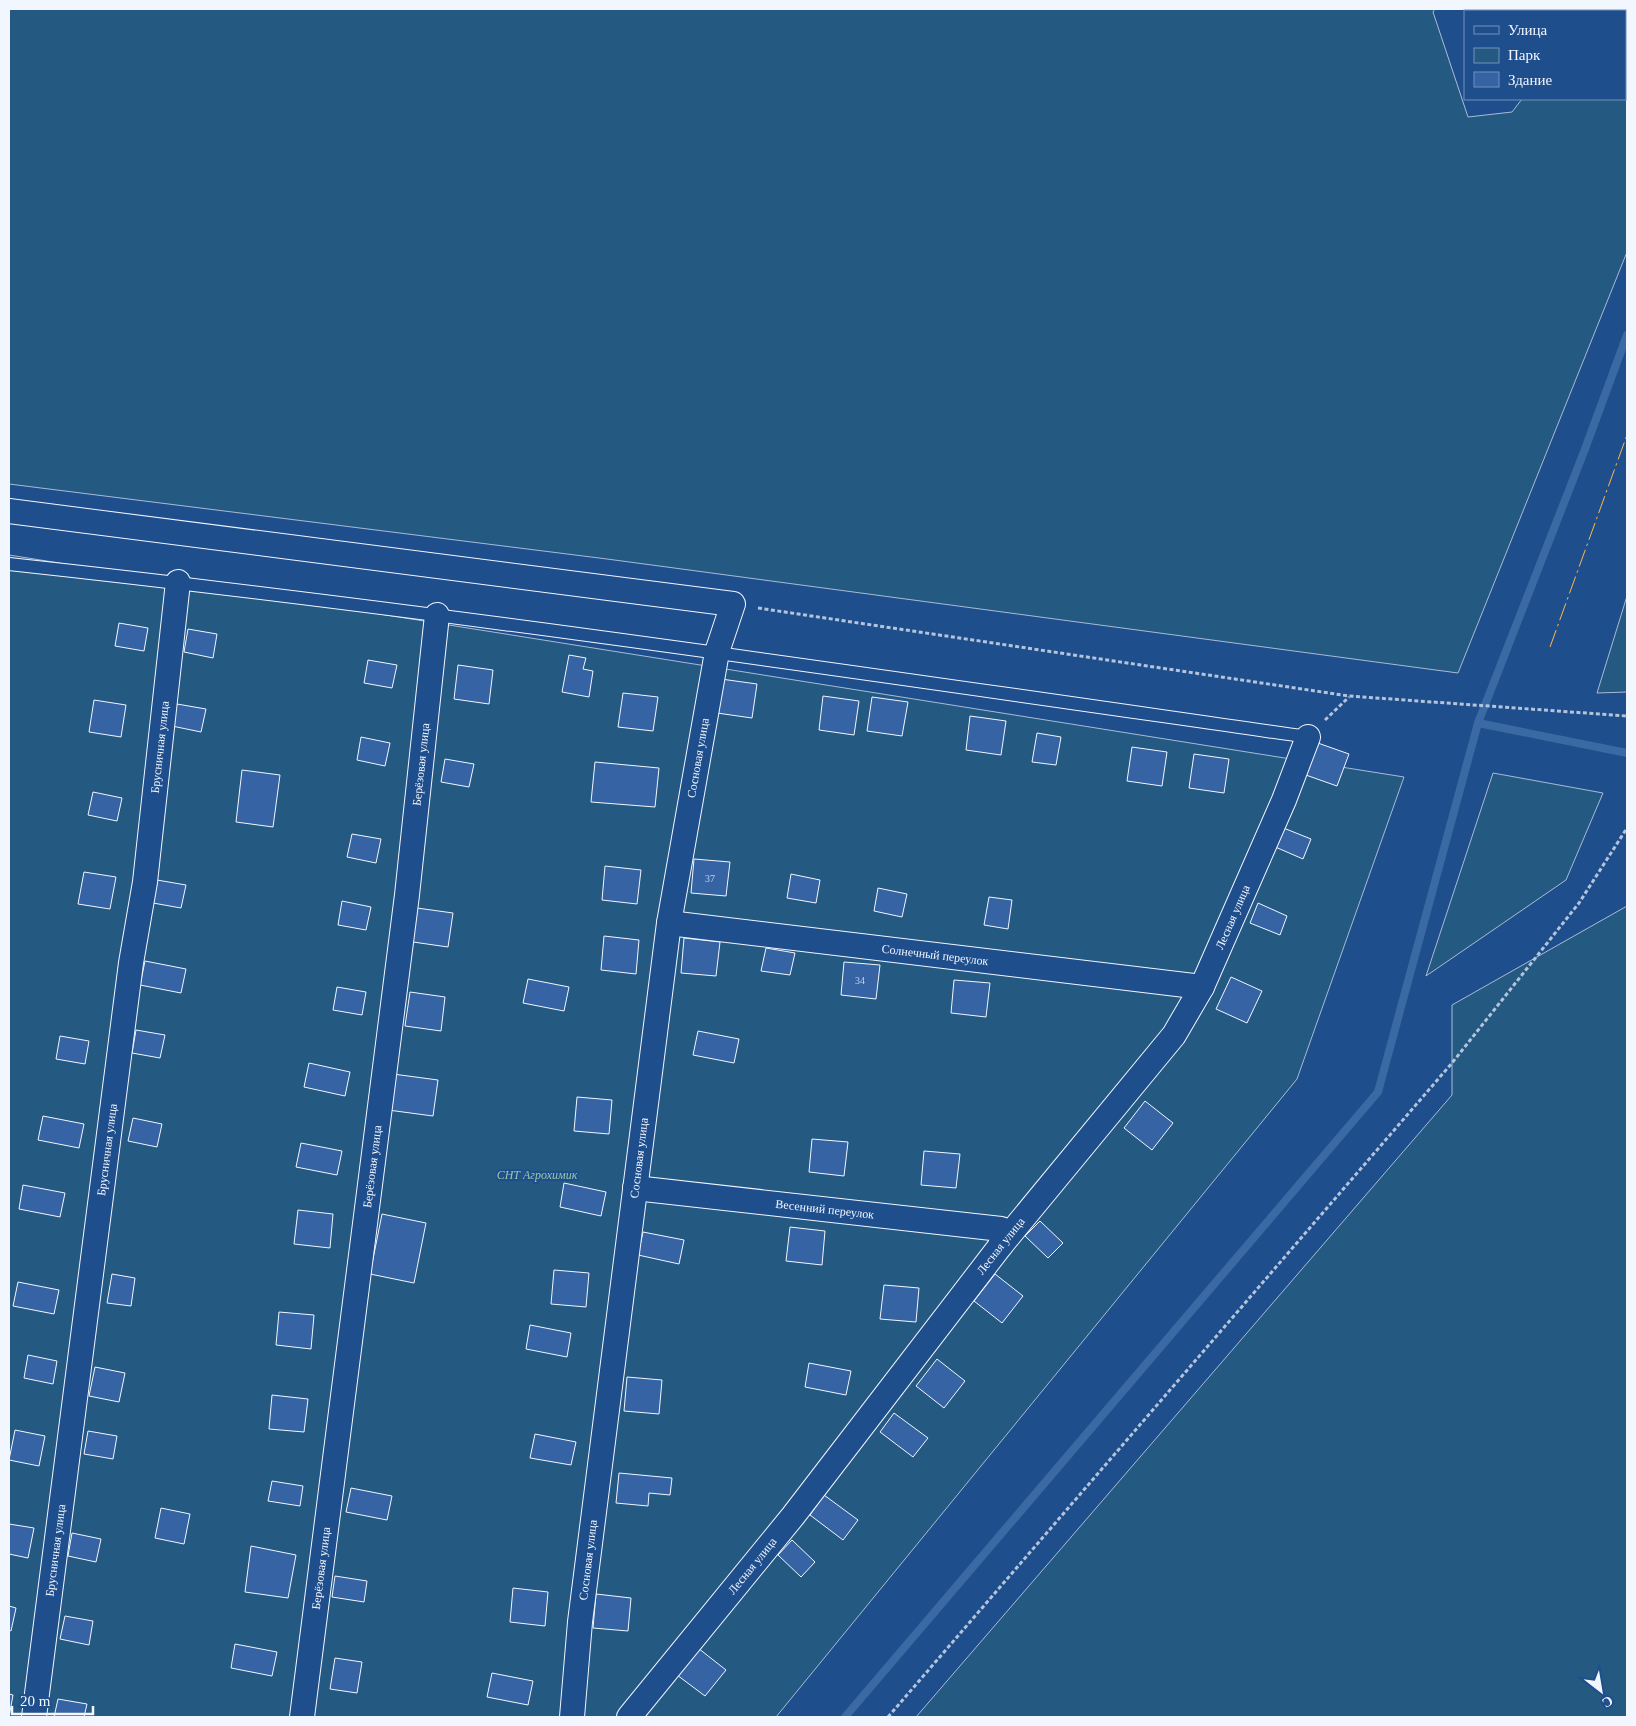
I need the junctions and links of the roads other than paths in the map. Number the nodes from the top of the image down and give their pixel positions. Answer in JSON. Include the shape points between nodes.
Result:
{"nodes":[{"id":1,"x":9,"y":511,"type":"edge"},
{"id":2,"x":9,"y":564,"type":"edge"},
{"id":3,"x":178,"y":582,"type":"junction"},
{"id":4,"x":437,"y":615,"type":"junction"},
{"id":5,"x":717,"y":652,"type":"junction"},
{"id":6,"x":1308,"y":737,"type":"joint"},
{"id":7,"x":669,"y":923,"type":"junction"},
{"id":8,"x":1202,"y":986,"type":"junction"},
{"id":9,"x":635,"y":1188,"type":"junction"},
{"id":10,"x":1001,"y":1245,"type":"junction"},
{"id":11,"x":34,"y":1717,"type":"edge"},
{"id":12,"x":302,"y":1717,"type":"edge"},
{"id":13,"x":572,"y":1717,"type":"edge"},
{"id":14,"x":629,"y":1717,"type":"edge"}],
"edges":[{"from":1,"to":5,"type":"street","name":"Сосновая улица","via":[[733,604]]},
{"from":2,"to":3,"type":"lane"},
{"from":3,"to":4,"type":"lane"},
{"from":3,"to":11,"type":"street","name":"Брусничная улица","via":[[145,882],[131,963]]},
{"from":4,"to":5,"type":"lane"},
{"from":4,"to":12,"type":"street","name":"Берёзовая улица","via":[[405,904]]},
{"from":5,"to":6,"type":"lane"},
{"from":5,"to":7,"type":"street","name":"Сосновая улица"},
{"from":6,"to":8,"type":"street","name":"Лесная улица","via":[[1284,800]]},
{"from":7,"to":8,"type":"street","name":"Солнечный переулок"},
{"from":7,"to":9,"type":"street","name":"Сосновая улица"},
{"from":8,"to":10,"type":"street","name":"Лесная улица","via":[[1174,1035]]},
{"from":9,"to":10,"type":"street","name":"Весенний переулок","via":[[1001,1230]]},
{"from":9,"to":13,"type":"street","name":"Сосновая улица","via":[[580,1622]]},
{"from":10,"to":14,"type":"street","name":"Лесная улица","via":[[793,1516]]}]}
